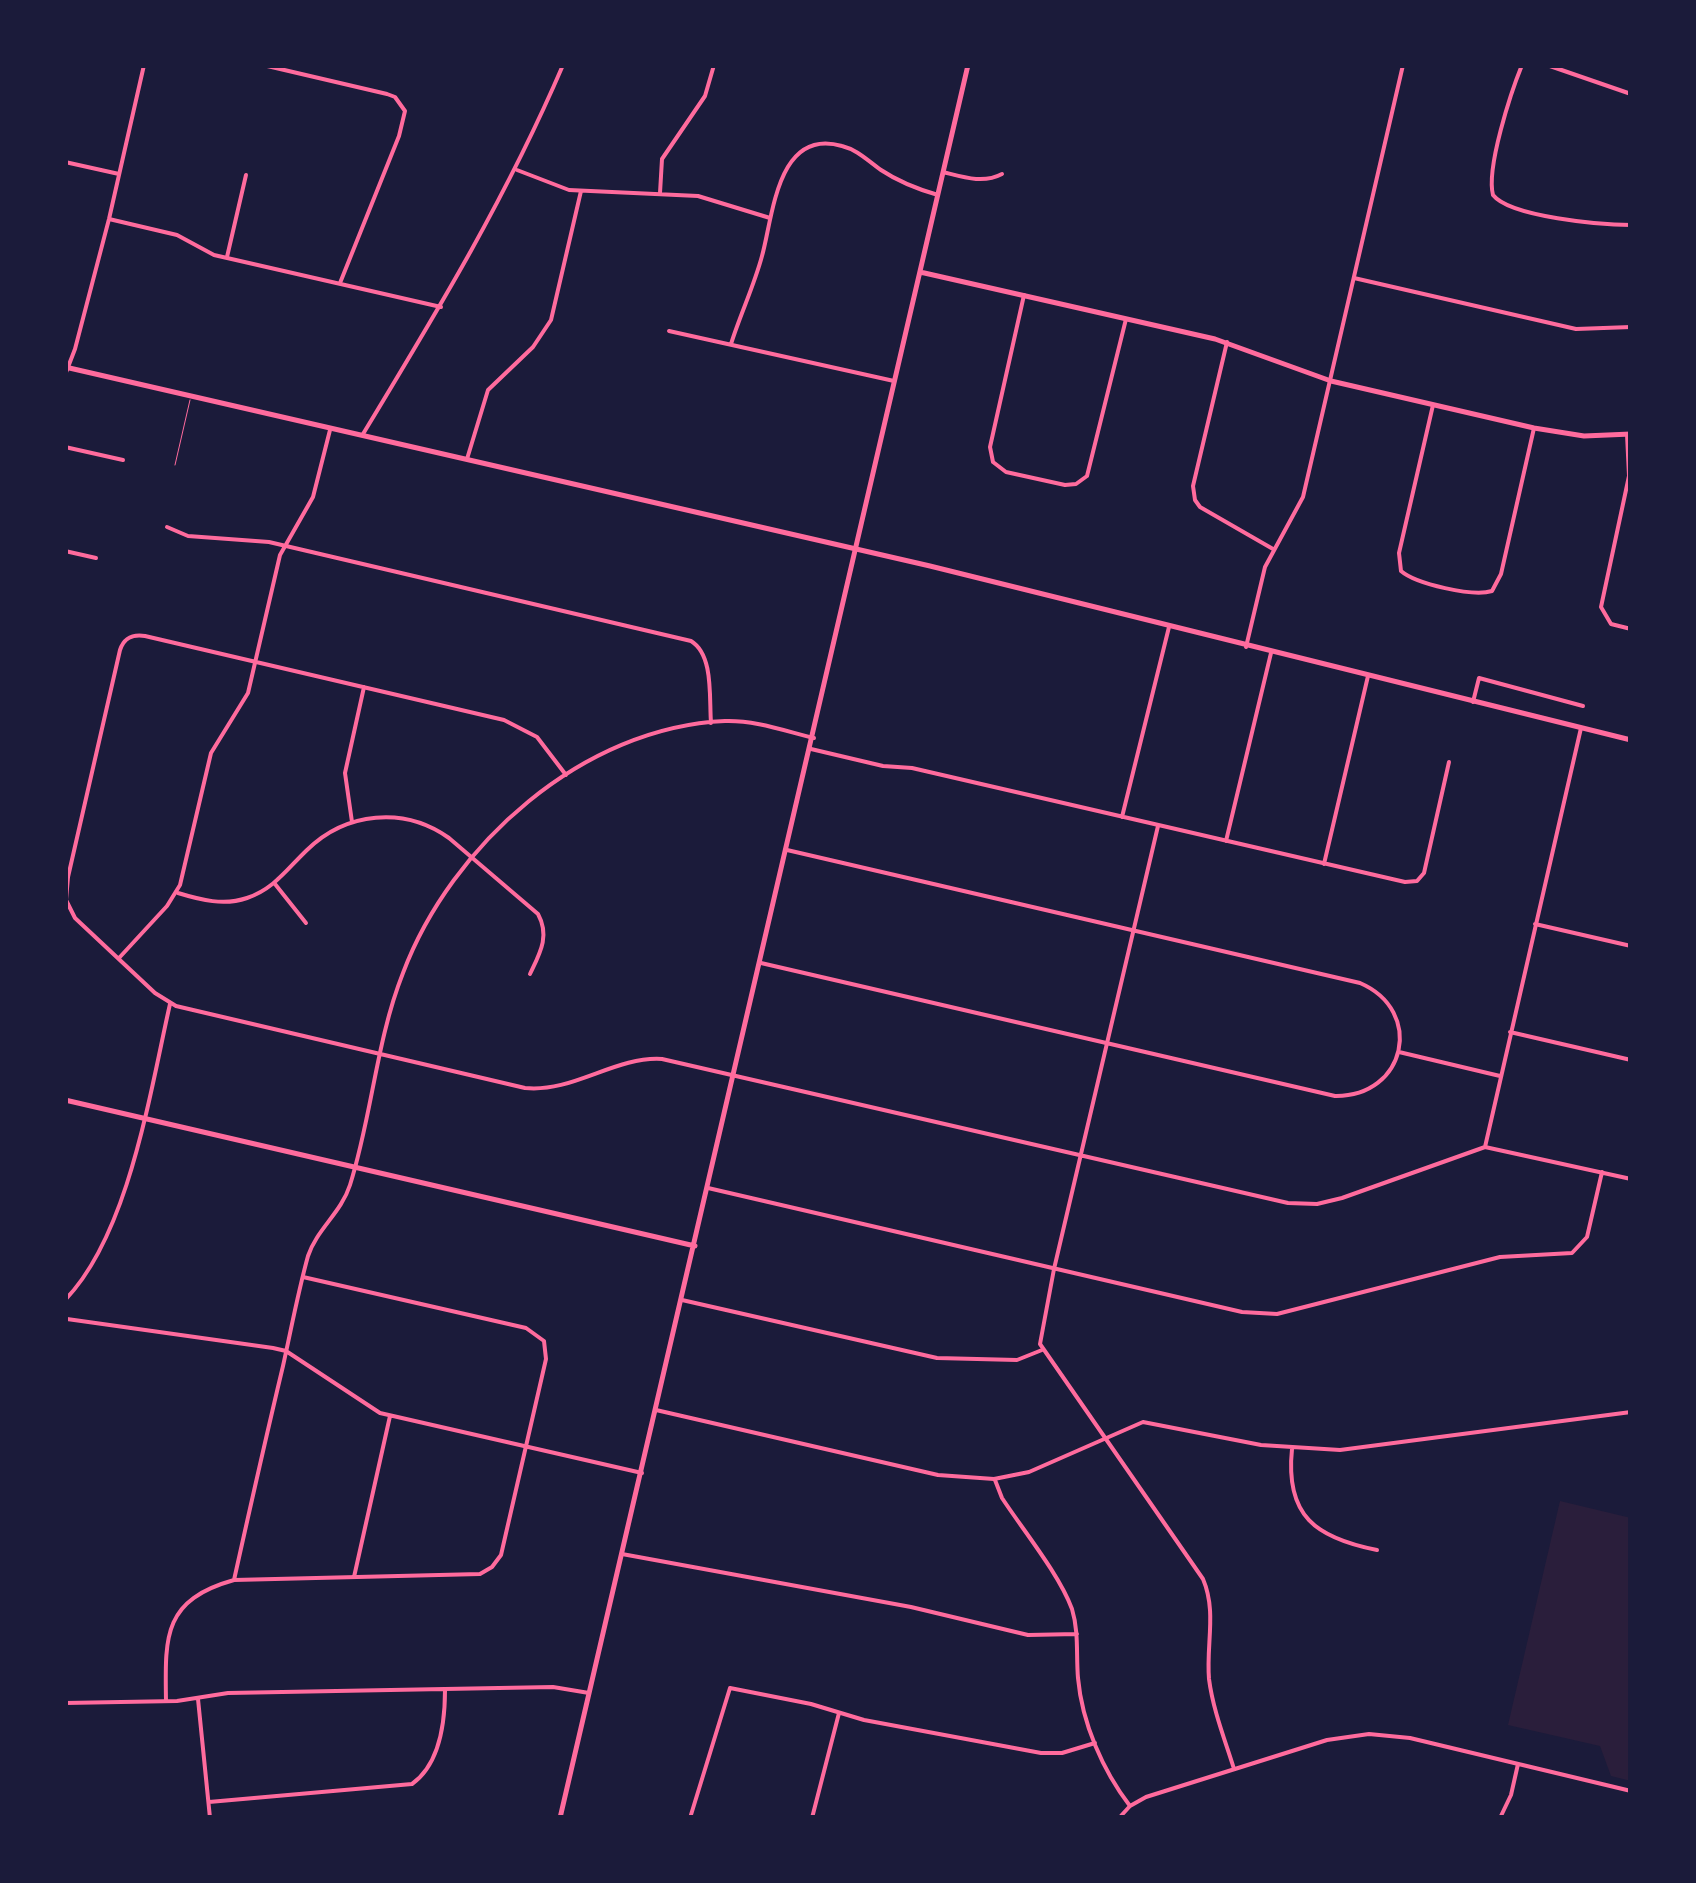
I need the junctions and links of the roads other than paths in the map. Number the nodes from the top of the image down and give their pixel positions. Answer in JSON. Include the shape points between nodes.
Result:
{"nodes":[{"id":1,"x":144,"y":65,"type":"edge"},
{"id":2,"x":263,"y":65,"type":"edge"},
{"id":3,"x":563,"y":65,"type":"edge"},
{"id":4,"x":714,"y":65,"type":"edge"},
{"id":5,"x":968,"y":65,"type":"edge"},
{"id":6,"x":1403,"y":65,"type":"edge"},
{"id":7,"x":1522,"y":65,"type":"edge"},
{"id":8,"x":1547,"y":65,"type":"edge"},
{"id":9,"x":1631,"y":94,"type":"edge"},
{"id":10,"x":65,"y":162,"type":"edge"},
{"id":11,"x":517,"y":170,"type":"junction"},
{"id":12,"x":943,"y":172,"type":"junction"},
{"id":13,"x":120,"y":174,"type":"junction"},
{"id":14,"x":246,"y":174,"type":"dead end"},
{"id":15,"x":1002,"y":174,"type":"dead end"},
{"id":16,"x":581,"y":191,"type":"junction"},
{"id":17,"x":660,"y":193,"type":"junction"},
{"id":18,"x":938,"y":195,"type":"junction"},
{"id":19,"x":771,"y":218,"type":"junction"},
{"id":20,"x":110,"y":219,"type":"junction"},
{"id":21,"x":1631,"y":225,"type":"edge"},
{"id":22,"x":227,"y":258,"type":"junction"},
{"id":23,"x":920,"y":272,"type":"junction"},
{"id":24,"x":1354,"y":278,"type":"junction"},
{"id":25,"x":340,"y":283,"type":"junction"},
{"id":26,"x":1024,"y":295,"type":"junction"},
{"id":27,"x":441,"y":307,"type":"junction"},
{"id":28,"x":1126,"y":319,"type":"junction"},
{"id":29,"x":1631,"y":328,"type":"edge"},
{"id":30,"x":669,"y":331,"type":"dead end"},
{"id":31,"x":1227,"y":342,"type":"junction"},
{"id":32,"x":731,"y":344,"type":"junction"},
{"id":33,"x":67,"y":367,"type":"edge"},
{"id":34,"x":65,"y":375,"type":"edge"},
{"id":35,"x":1331,"y":381,"type":"junction"},
{"id":36,"x":895,"y":382,"type":"junction"},
{"id":37,"x":191,"y":397,"type":"junction"},
{"id":38,"x":1434,"y":404,"type":"junction"},
{"id":39,"x":1534,"y":428,"type":"junction"},
{"id":40,"x":330,"y":430,"type":"junction"},
{"id":41,"x":1629,"y":434,"type":"edge"},
{"id":42,"x":361,"y":436,"type":"junction"},
{"id":43,"x":65,"y":447,"type":"edge"},
{"id":44,"x":123,"y":460,"type":"dead end"},
{"id":45,"x":466,"y":460,"type":"junction"},
{"id":46,"x":175,"y":465,"type":"dead end"},
{"id":47,"x":167,"y":527,"type":"dead end"},
{"id":48,"x":283,"y":546,"type":"junction"},
{"id":49,"x":1273,"y":549,"type":"junction"},
{"id":50,"x":65,"y":551,"type":"edge"},
{"id":51,"x":856,"y":551,"type":"junction"},
{"id":52,"x":96,"y":558,"type":"dead end"},
{"id":53,"x":1169,"y":627,"type":"junction"},
{"id":54,"x":1631,"y":629,"type":"edge"},
{"id":55,"x":1246,"y":647,"type":"junction"},
{"id":56,"x":1271,"y":653,"type":"junction"},
{"id":57,"x":256,"y":662,"type":"junction"},
{"id":58,"x":1368,"y":676,"type":"junction"},
{"id":59,"x":364,"y":687,"type":"junction"},
{"id":60,"x":1472,"y":702,"type":"junction"},
{"id":61,"x":1584,"y":706,"type":"dead end"},
{"id":62,"x":712,"y":722,"type":"junction"},
{"id":63,"x":1580,"y":728,"type":"junction"},
{"id":64,"x":814,"y":738,"type":"junction"},
{"id":65,"x":1631,"y":740,"type":"edge"},
{"id":66,"x":810,"y":749,"type":"junction"},
{"id":67,"x":1450,"y":762,"type":"dead end"},
{"id":68,"x":566,"y":776,"type":"junction"},
{"id":69,"x":1122,"y":817,"type":"junction"},
{"id":70,"x":352,"y":822,"type":"junction"},
{"id":71,"x":1158,"y":826,"type":"junction"},
{"id":72,"x":1226,"y":842,"type":"junction"},
{"id":73,"x":787,"y":850,"type":"junction"},
{"id":74,"x":471,"y":856,"type":"junction"},
{"id":75,"x":1324,"y":864,"type":"junction"},
{"id":76,"x":275,"y":884,"type":"junction"},
{"id":77,"x":177,"y":892,"type":"junction"},
{"id":78,"x":306,"y":923,"type":"dead end"},
{"id":79,"x":1535,"y":924,"type":"junction"},
{"id":80,"x":1134,"y":930,"type":"junction"},
{"id":81,"x":1631,"y":946,"type":"edge"},
{"id":82,"x":119,"y":958,"type":"junction"},
{"id":83,"x":760,"y":963,"type":"junction"},
{"id":84,"x":530,"y":974,"type":"dead end"},
{"id":85,"x":170,"y":1004,"type":"junction"},
{"id":86,"x":1510,"y":1032,"type":"junction"},
{"id":87,"x":1107,"y":1044,"type":"junction"},
{"id":88,"x":1399,"y":1052,"type":"junction"},
{"id":89,"x":380,"y":1054,"type":"junction"},
{"id":90,"x":1631,"y":1060,"type":"edge"},
{"id":91,"x":734,"y":1076,"type":"junction"},
{"id":92,"x":1500,"y":1076,"type":"junction"},
{"id":93,"x":65,"y":1100,"type":"edge"},
{"id":94,"x":144,"y":1118,"type":"junction"},
{"id":95,"x":1485,"y":1147,"type":"junction"},
{"id":96,"x":1080,"y":1156,"type":"junction"},
{"id":97,"x":354,"y":1167,"type":"junction"},
{"id":98,"x":1602,"y":1172,"type":"junction"},
{"id":99,"x":1631,"y":1179,"type":"edge"},
{"id":100,"x":708,"y":1188,"type":"junction"},
{"id":101,"x":695,"y":1246,"type":"junction"},
{"id":102,"x":1054,"y":1269,"type":"junction"},
{"id":103,"x":303,"y":1277,"type":"junction"},
{"id":104,"x":682,"y":1300,"type":"junction"},
{"id":105,"x":65,"y":1303,"type":"edge"},
{"id":106,"x":66,"y":1321,"type":"edge"},
{"id":107,"x":1042,"y":1350,"type":"junction"},
{"id":108,"x":286,"y":1352,"type":"junction"},
{"id":109,"x":656,"y":1410,"type":"junction"},
{"id":110,"x":1631,"y":1412,"type":"edge"},
{"id":111,"x":390,"y":1416,"type":"junction"},
{"id":112,"x":1104,"y":1439,"type":"junction"},
{"id":113,"x":526,"y":1447,"type":"junction"},
{"id":114,"x":1292,"y":1448,"type":"junction"},
{"id":115,"x":642,"y":1473,"type":"junction"},
{"id":116,"x":994,"y":1479,"type":"junction"},
{"id":117,"x":1377,"y":1550,"type":"dead end"},
{"id":118,"x":622,"y":1554,"type":"junction"},
{"id":119,"x":354,"y":1577,"type":"junction"},
{"id":120,"x":234,"y":1580,"type":"junction"},
{"id":121,"x":1077,"y":1634,"type":"junction"},
{"id":122,"x":445,"y":1690,"type":"junction"},
{"id":123,"x":590,"y":1693,"type":"junction"},
{"id":124,"x":198,"y":1698,"type":"junction"},
{"id":125,"x":166,"y":1701,"type":"junction"},
{"id":126,"x":65,"y":1703,"type":"edge"},
{"id":127,"x":839,"y":1714,"type":"junction"},
{"id":128,"x":1094,"y":1743,"type":"junction"},
{"id":129,"x":1518,"y":1764,"type":"junction"},
{"id":130,"x":1234,"y":1769,"type":"junction"},
{"id":131,"x":1631,"y":1791,"type":"edge"},
{"id":132,"x":209,"y":1802,"type":"junction"},
{"id":133,"x":1130,"y":1806,"type":"junction"},
{"id":134,"x":210,"y":1818,"type":"edge"},
{"id":135,"x":560,"y":1818,"type":"edge"},
{"id":136,"x":690,"y":1818,"type":"edge"},
{"id":137,"x":812,"y":1818,"type":"edge"},
{"id":138,"x":1119,"y":1818,"type":"edge"},
{"id":139,"x":1500,"y":1818,"type":"edge"}],
"edges":[{"from":1,"to":13,"type":"street"},
{"from":2,"to":25,"type":"street","via":[[388,94],[405,111]]},
{"from":3,"to":11,"type":"street"},
{"from":4,"to":17,"type":"street","via":[[705,96],[662,159]]},
{"from":5,"to":12,"type":"street"},
{"from":6,"to":24,"type":"street"},
{"from":7,"to":21,"type":"street","via":[[1491,178],[1497,200],[1580,222]]},
{"from":8,"to":9,"type":"street"},
{"from":10,"to":13,"type":"street"},
{"from":11,"to":16,"type":"street"},
{"from":11,"to":27,"type":"street"},
{"from":12,"to":15,"type":"street","via":[[979,180]]},
{"from":12,"to":18,"type":"street"},
{"from":13,"to":20,"type":"street"},
{"from":14,"to":22,"type":"street"},
{"from":16,"to":17,"type":"street"},
{"from":16,"to":45,"type":"street","via":[[551,320],[534,347],[488,390]]},
{"from":17,"to":19,"type":"street","via":[[714,199]]},
{"from":18,"to":19,"type":"street","via":[[900,182],[846,146],[827,144],[790,162]]},
{"from":18,"to":23,"type":"street"},
{"from":19,"to":32,"type":"street"},
{"from":20,"to":22,"type":"street","via":[[177,235]]},
{"from":20,"to":33,"type":"street"},
{"from":22,"to":25,"type":"street"},
{"from":23,"to":26,"type":"street"},
{"from":23,"to":36,"type":"street"},
{"from":24,"to":29,"type":"street","via":[[1576,329]]},
{"from":24,"to":35,"type":"street"},
{"from":25,"to":27,"type":"street"},
{"from":26,"to":28,"type":"street"},
{"from":26,"to":28,"type":"street","via":[[990,447],[993,462],[1006,472],[1065,484],[1080,482],[1091,468]]},
{"from":27,"to":42,"type":"street"},
{"from":28,"to":31,"type":"street"},
{"from":30,"to":32,"type":"street"},
{"from":31,"to":35,"type":"street"},
{"from":31,"to":49,"type":"street","via":[[1193,486],[1196,504]]},
{"from":32,"to":36,"type":"street"},
{"from":33,"to":34,"type":"street"},
{"from":33,"to":37,"type":"street"},
{"from":35,"to":38,"type":"street"},
{"from":35,"to":49,"type":"street","via":[[1304,497]]},
{"from":36,"to":51,"type":"street"},
{"from":37,"to":40,"type":"street"},
{"from":37,"to":46,"type":"lane"},
{"from":38,"to":39,"type":"street"},
{"from":38,"to":39,"type":"street","via":[[1400,553],[1401,571],[1417,580],[1474,593],[1492,590]]},
{"from":39,"to":41,"type":"street"},
{"from":40,"to":42,"type":"street"},
{"from":40,"to":48,"type":"street","via":[[313,497]]},
{"from":41,"to":54,"type":"street","via":[[1629,476],[1601,606],[1611,624]]},
{"from":42,"to":45,"type":"street"},
{"from":43,"to":44,"type":"street"},
{"from":45,"to":51,"type":"street"},
{"from":47,"to":48,"type":"street","via":[[188,536]]},
{"from":48,"to":57,"type":"street"},
{"from":48,"to":62,"type":"street","via":[[691,641],[704,655]]},
{"from":49,"to":55,"type":"street"},
{"from":50,"to":52,"type":"street"},
{"from":51,"to":53,"type":"street"},
{"from":51,"to":64,"type":"street"},
{"from":53,"to":55,"type":"street"},
{"from":53,"to":69,"type":"street"},
{"from":55,"to":56,"type":"street"},
{"from":56,"to":58,"type":"street"},
{"from":56,"to":72,"type":"street"},
{"from":57,"to":59,"type":"street"},
{"from":57,"to":77,"type":"street","via":[[244,701],[211,754]]},
{"from":57,"to":82,"type":"street","via":[[145,636],[129,638],[120,650],[66,900],[75,918]]},
{"from":58,"to":60,"type":"street"},
{"from":58,"to":75,"type":"street"},
{"from":59,"to":68,"type":"street","via":[[514,724],[545,744]]},
{"from":59,"to":70,"type":"street","via":[[345,773]]},
{"from":60,"to":61,"type":"street","via":[[1479,678]]},
{"from":60,"to":63,"type":"street"},
{"from":62,"to":64,"type":"street","via":[[752,723]]},
{"from":62,"to":68,"type":"street","via":[[630,744]]},
{"from":63,"to":65,"type":"street"},
{"from":63,"to":79,"type":"street"},
{"from":64,"to":66,"type":"street"},
{"from":66,"to":69,"type":"street"},
{"from":66,"to":73,"type":"street"},
{"from":67,"to":75,"type":"street","via":[[1417,881]]},
{"from":68,"to":74,"type":"street"},
{"from":69,"to":71,"type":"street"},
{"from":70,"to":74,"type":"street","via":[[413,820]]},
{"from":70,"to":76,"type":"street","via":[[317,842]]},
{"from":71,"to":72,"type":"street"},
{"from":71,"to":80,"type":"street"},
{"from":72,"to":75,"type":"street"},
{"from":73,"to":80,"type":"street"},
{"from":73,"to":83,"type":"street"},
{"from":74,"to":84,"type":"street","via":[[542,920],[544,942]]},
{"from":74,"to":89,"type":"street","via":[[415,942]]},
{"from":76,"to":77,"type":"street","via":[[225,902]]},
{"from":76,"to":78,"type":"street"},
{"from":77,"to":82,"type":"street"},
{"from":79,"to":81,"type":"street"},
{"from":79,"to":86,"type":"street"},
{"from":80,"to":87,"type":"street"},
{"from":80,"to":88,"type":"street","via":[[1367,986],[1395,1015]]},
{"from":82,"to":85,"type":"street"},
{"from":83,"to":87,"type":"street"},
{"from":83,"to":91,"type":"street"},
{"from":85,"to":89,"type":"street"},
{"from":85,"to":94,"type":"street"},
{"from":86,"to":90,"type":"street"},
{"from":86,"to":92,"type":"street"},
{"from":87,"to":88,"type":"street","via":[[1336,1096],[1377,1084]]},
{"from":87,"to":96,"type":"street"},
{"from":88,"to":92,"type":"street"},
{"from":89,"to":91,"type":"street","via":[[532,1088],[647,1059]]},
{"from":89,"to":97,"type":"street"},
{"from":91,"to":96,"type":"street"},
{"from":91,"to":100,"type":"street"},
{"from":92,"to":95,"type":"street"},
{"from":93,"to":94,"type":"street"},
{"from":94,"to":97,"type":"street"},
{"from":94,"to":105,"type":"street","via":[[108,1230]]},
{"from":95,"to":96,"type":"street","via":[[1307,1204]]},
{"from":95,"to":98,"type":"street"},
{"from":96,"to":102,"type":"street"},
{"from":97,"to":101,"type":"street"},
{"from":97,"to":103,"type":"street","via":[[343,1204],[313,1244]]},
{"from":98,"to":99,"type":"street"},
{"from":98,"to":102,"type":"street","via":[[1587,1237],[1572,1253],[1500,1257],[1295,1312],[1242,1312]]},
{"from":100,"to":101,"type":"street"},
{"from":100,"to":102,"type":"street"},
{"from":101,"to":104,"type":"street"},
{"from":102,"to":107,"type":"street"},
{"from":103,"to":108,"type":"street"},
{"from":103,"to":113,"type":"street","via":[[534,1331],[547,1354]]},
{"from":104,"to":107,"type":"street","via":[[937,1358],[1018,1360]]},
{"from":104,"to":109,"type":"street"},
{"from":105,"to":106,"type":"street"},
{"from":106,"to":108,"type":"street"},
{"from":107,"to":112,"type":"street"},
{"from":108,"to":111,"type":"street","via":[[368,1409]]},
{"from":108,"to":120,"type":"street"},
{"from":109,"to":115,"type":"street"},
{"from":109,"to":116,"type":"street","via":[[946,1477]]},
{"from":110,"to":114,"type":"street","via":[[1372,1448]]},
{"from":111,"to":113,"type":"street"},
{"from":111,"to":119,"type":"street"},
{"from":112,"to":114,"type":"street","via":[[1149,1422]]},
{"from":112,"to":116,"type":"street","via":[[1040,1469]]},
{"from":112,"to":130,"type":"street","via":[[1207,1588],[1211,1689]]},
{"from":113,"to":115,"type":"street"},
{"from":113,"to":119,"type":"street","via":[[501,1555],[486,1572]]},
{"from":114,"to":117,"type":"street","via":[[1291,1484],[1306,1518],[1338,1541]]},
{"from":115,"to":118,"type":"street"},
{"from":116,"to":121,"type":"street","via":[[1064,1592]]},
{"from":118,"to":121,"type":"street","via":[[911,1606],[1028,1635]]},
{"from":118,"to":123,"type":"street"},
{"from":119,"to":120,"type":"street"},
{"from":120,"to":125,"type":"street","via":[[188,1600],[174,1618],[166,1641]]},
{"from":121,"to":128,"type":"street","via":[[1078,1682]]},
{"from":122,"to":123,"type":"street","via":[[553,1687]]},
{"from":122,"to":124,"type":"street"},
{"from":122,"to":132,"type":"street","via":[[441,1736],[412,1784]]},
{"from":123,"to":135,"type":"street"},
{"from":124,"to":125,"type":"street"},
{"from":124,"to":132,"type":"street"},
{"from":125,"to":126,"type":"street"},
{"from":127,"to":128,"type":"street","via":[[1048,1754]]},
{"from":127,"to":136,"type":"street","via":[[730,1688]]},
{"from":127,"to":137,"type":"street"},
{"from":128,"to":133,"type":"street"},
{"from":129,"to":130,"type":"street","via":[[1369,1734]]},
{"from":129,"to":131,"type":"street"},
{"from":129,"to":139,"type":"street"},
{"from":130,"to":133,"type":"street"},
{"from":132,"to":134,"type":"street"},
{"from":133,"to":138,"type":"street"}]}
